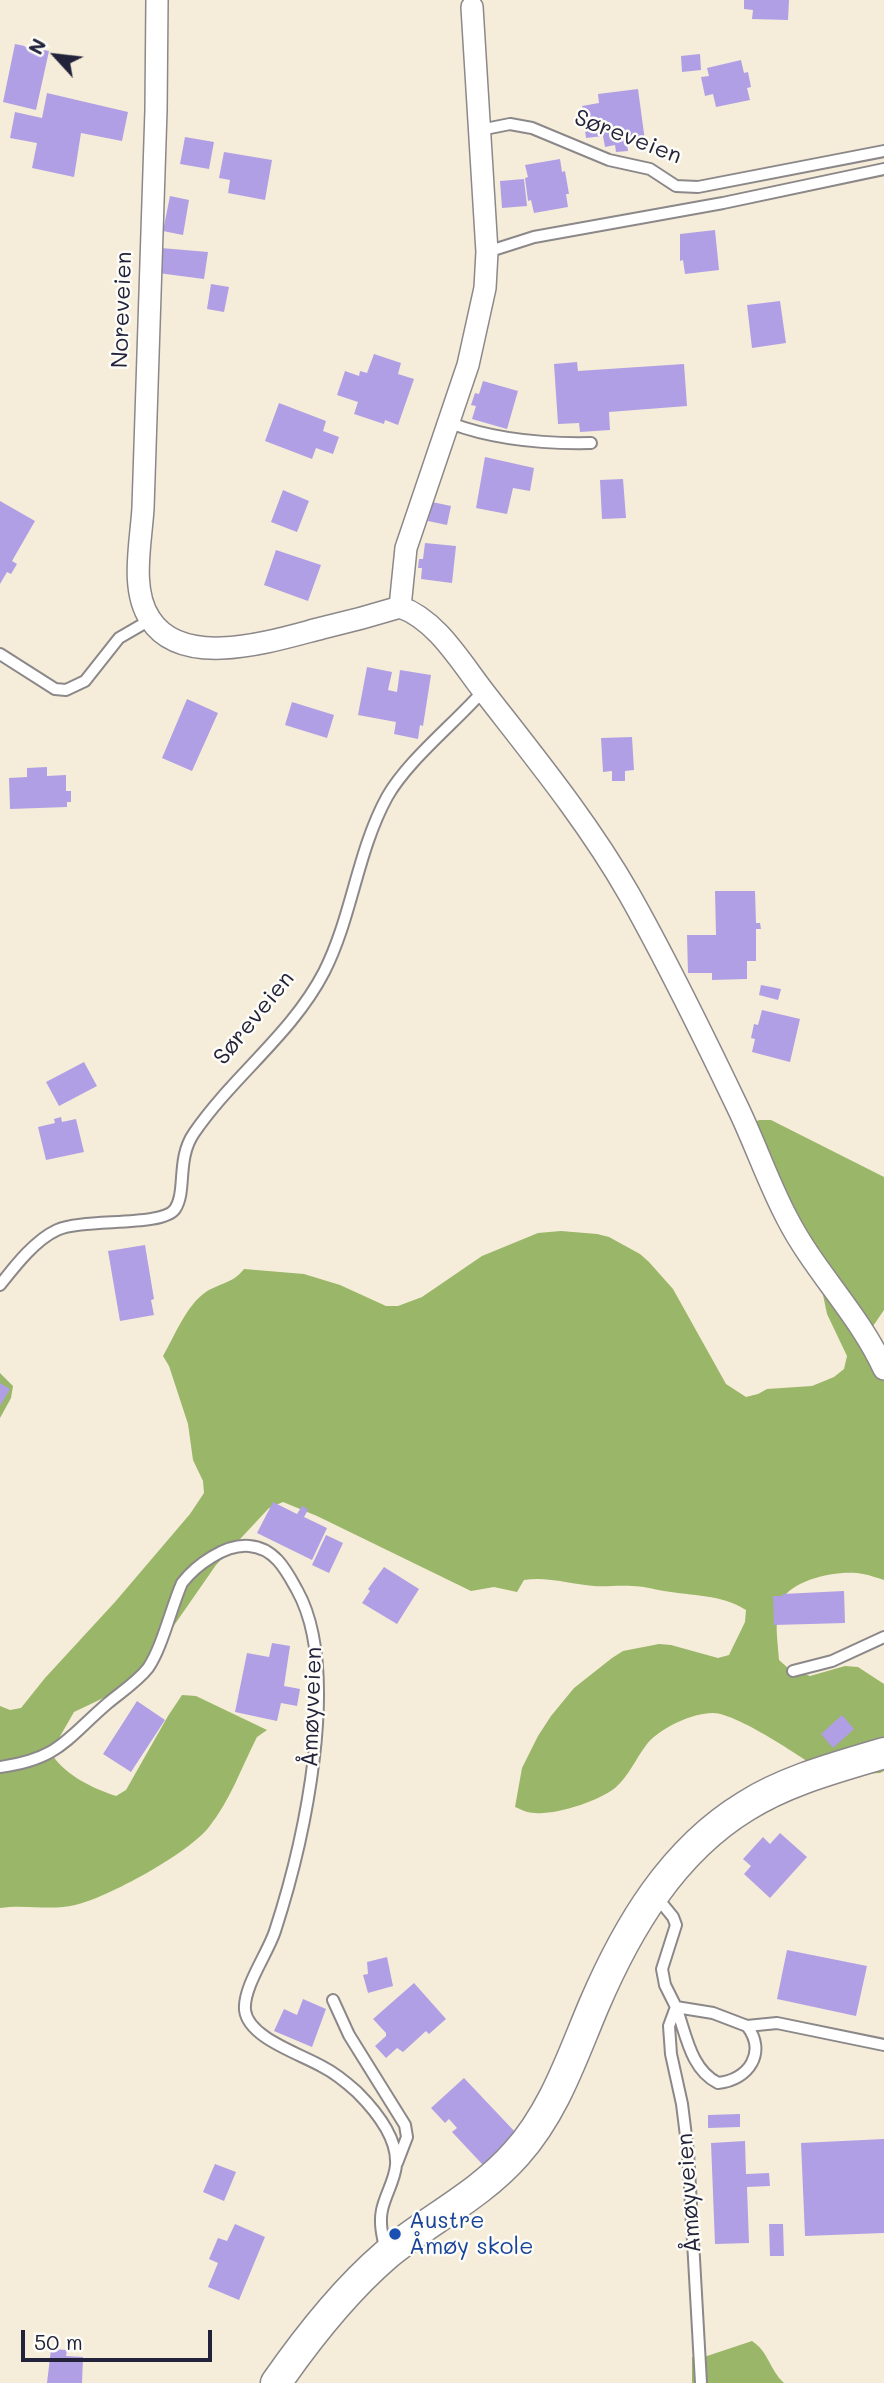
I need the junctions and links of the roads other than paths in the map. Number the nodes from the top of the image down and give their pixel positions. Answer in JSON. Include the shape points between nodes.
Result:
{"nodes":[{"id":1,"x":157,"y":0,"type":"edge"},
{"id":2,"x":472,"y":4,"type":"edge"},
{"id":3,"x":480,"y":130,"type":"junction"},
{"id":4,"x":884,"y":151,"type":"edge"},
{"id":5,"x":884,"y":169,"type":"edge"},
{"id":6,"x":486,"y":252,"type":"junction"},
{"id":7,"x":450,"y":423,"type":"junction"},
{"id":8,"x":591,"y":443,"type":"dead end"},
{"id":9,"x":400,"y":607,"type":"junction"},
{"id":10,"x":150,"y":620,"type":"junction"},
{"id":11,"x":0,"y":654,"type":"edge"},
{"id":12,"x":483,"y":691,"type":"junction"},
{"id":13,"x":0,"y":1285,"type":"edge"},
{"id":14,"x":884,"y":1368,"type":"edge"},
{"id":15,"x":884,"y":1637,"type":"edge"},
{"id":16,"x":793,"y":1671,"type":"dead end"},
{"id":17,"x":884,"y":1753,"type":"edge"},
{"id":18,"x":0,"y":1767,"type":"edge"},
{"id":19,"x":654,"y":1893,"type":"junction"},
{"id":20,"x":333,"y":2000,"type":"dead end"},
{"id":21,"x":676,"y":2007,"type":"junction"},
{"id":22,"x":747,"y":2026,"type":"junction"},
{"id":23,"x":884,"y":2045,"type":"edge"},
{"id":24,"x":396,"y":2166,"type":"junction"},
{"id":25,"x":387,"y":2255,"type":"junction"},
{"id":26,"x":276,"y":2383,"type":"edge"},
{"id":27,"x":701,"y":2383,"type":"edge"}],
"edges":[{"from":1,"to":10,"type":"street","name":"Noreveien","via":[[139,563],[142,602]]},
{"from":2,"to":3,"type":"street"},
{"from":3,"to":4,"type":"lane","name":"Søreveien","via":[[510,124],[531,128],[609,160],[650,169],[676,186],[698,187]]},
{"from":3,"to":6,"type":"street"},
{"from":5,"to":6,"type":"lane","via":[[534,237]]},
{"from":6,"to":7,"type":"street","via":[[485,288],[476,331]]},
{"from":7,"to":8,"type":"lane","via":[[550,444]]},
{"from":7,"to":9,"type":"street","via":[[406,548]]},
{"from":9,"to":10,"type":"street","via":[[226,649],[181,643]]},
{"from":9,"to":12,"type":"street","via":[[425,621]]},
{"from":10,"to":11,"type":"lane","via":[[119,638],[85,681],[66,690],[55,689]]},
{"from":12,"to":13,"type":"lane","name":"Søreveien","via":[[389,794],[368,841],[324,972],[300,1010],[193,1135],[183,1158],[175,1210],[146,1220],[75,1224],[57,1230]]},
{"from":12,"to":14,"type":"street","via":[[561,791],[629,893],[738,1107],[787,1219],[864,1329]]},
{"from":15,"to":16,"type":"lane","via":[[832,1661]]},
{"from":17,"to":19,"type":"main road","via":[[803,1779],[747,1805],[716,1826]]},
{"from":18,"to":24,"type":"lane","name":"Åmøyveien","via":[[51,1754],[138,1679],[153,1658],[183,1583],[201,1564],[244,1545],[264,1549],[277,1558],[302,1599],[315,1638],[316,1732],[294,1870],[274,1935],[248,1991],[245,2012],[260,2034],[326,2068],[359,2095],[388,2134]]},
{"from":19,"to":21,"type":"lane","via":[[676,1925],[662,1969]]},
{"from":19,"to":25,"type":"main road","via":[[605,1979],[561,2084],[534,2133],[494,2176]]},
{"from":20,"to":24,"type":"lane","via":[[349,2035],[405,2125],[407,2137]]},
{"from":21,"to":22,"type":"lane","via":[[720,2015]]},
{"from":21,"to":22,"type":"lane","via":[[696,2062],[707,2078],[718,2083],[740,2077],[751,2065],[756,2038]]},
{"from":21,"to":27,"type":"lane","name":"Åmøyveien","via":[[669,2026],[688,2152]]},
{"from":22,"to":23,"type":"lane","via":[[777,2023]]},
{"from":24,"to":25,"type":"lane","via":[[382,2210]]},
{"from":25,"to":26,"type":"main road","via":[[329,2313]]}]}
